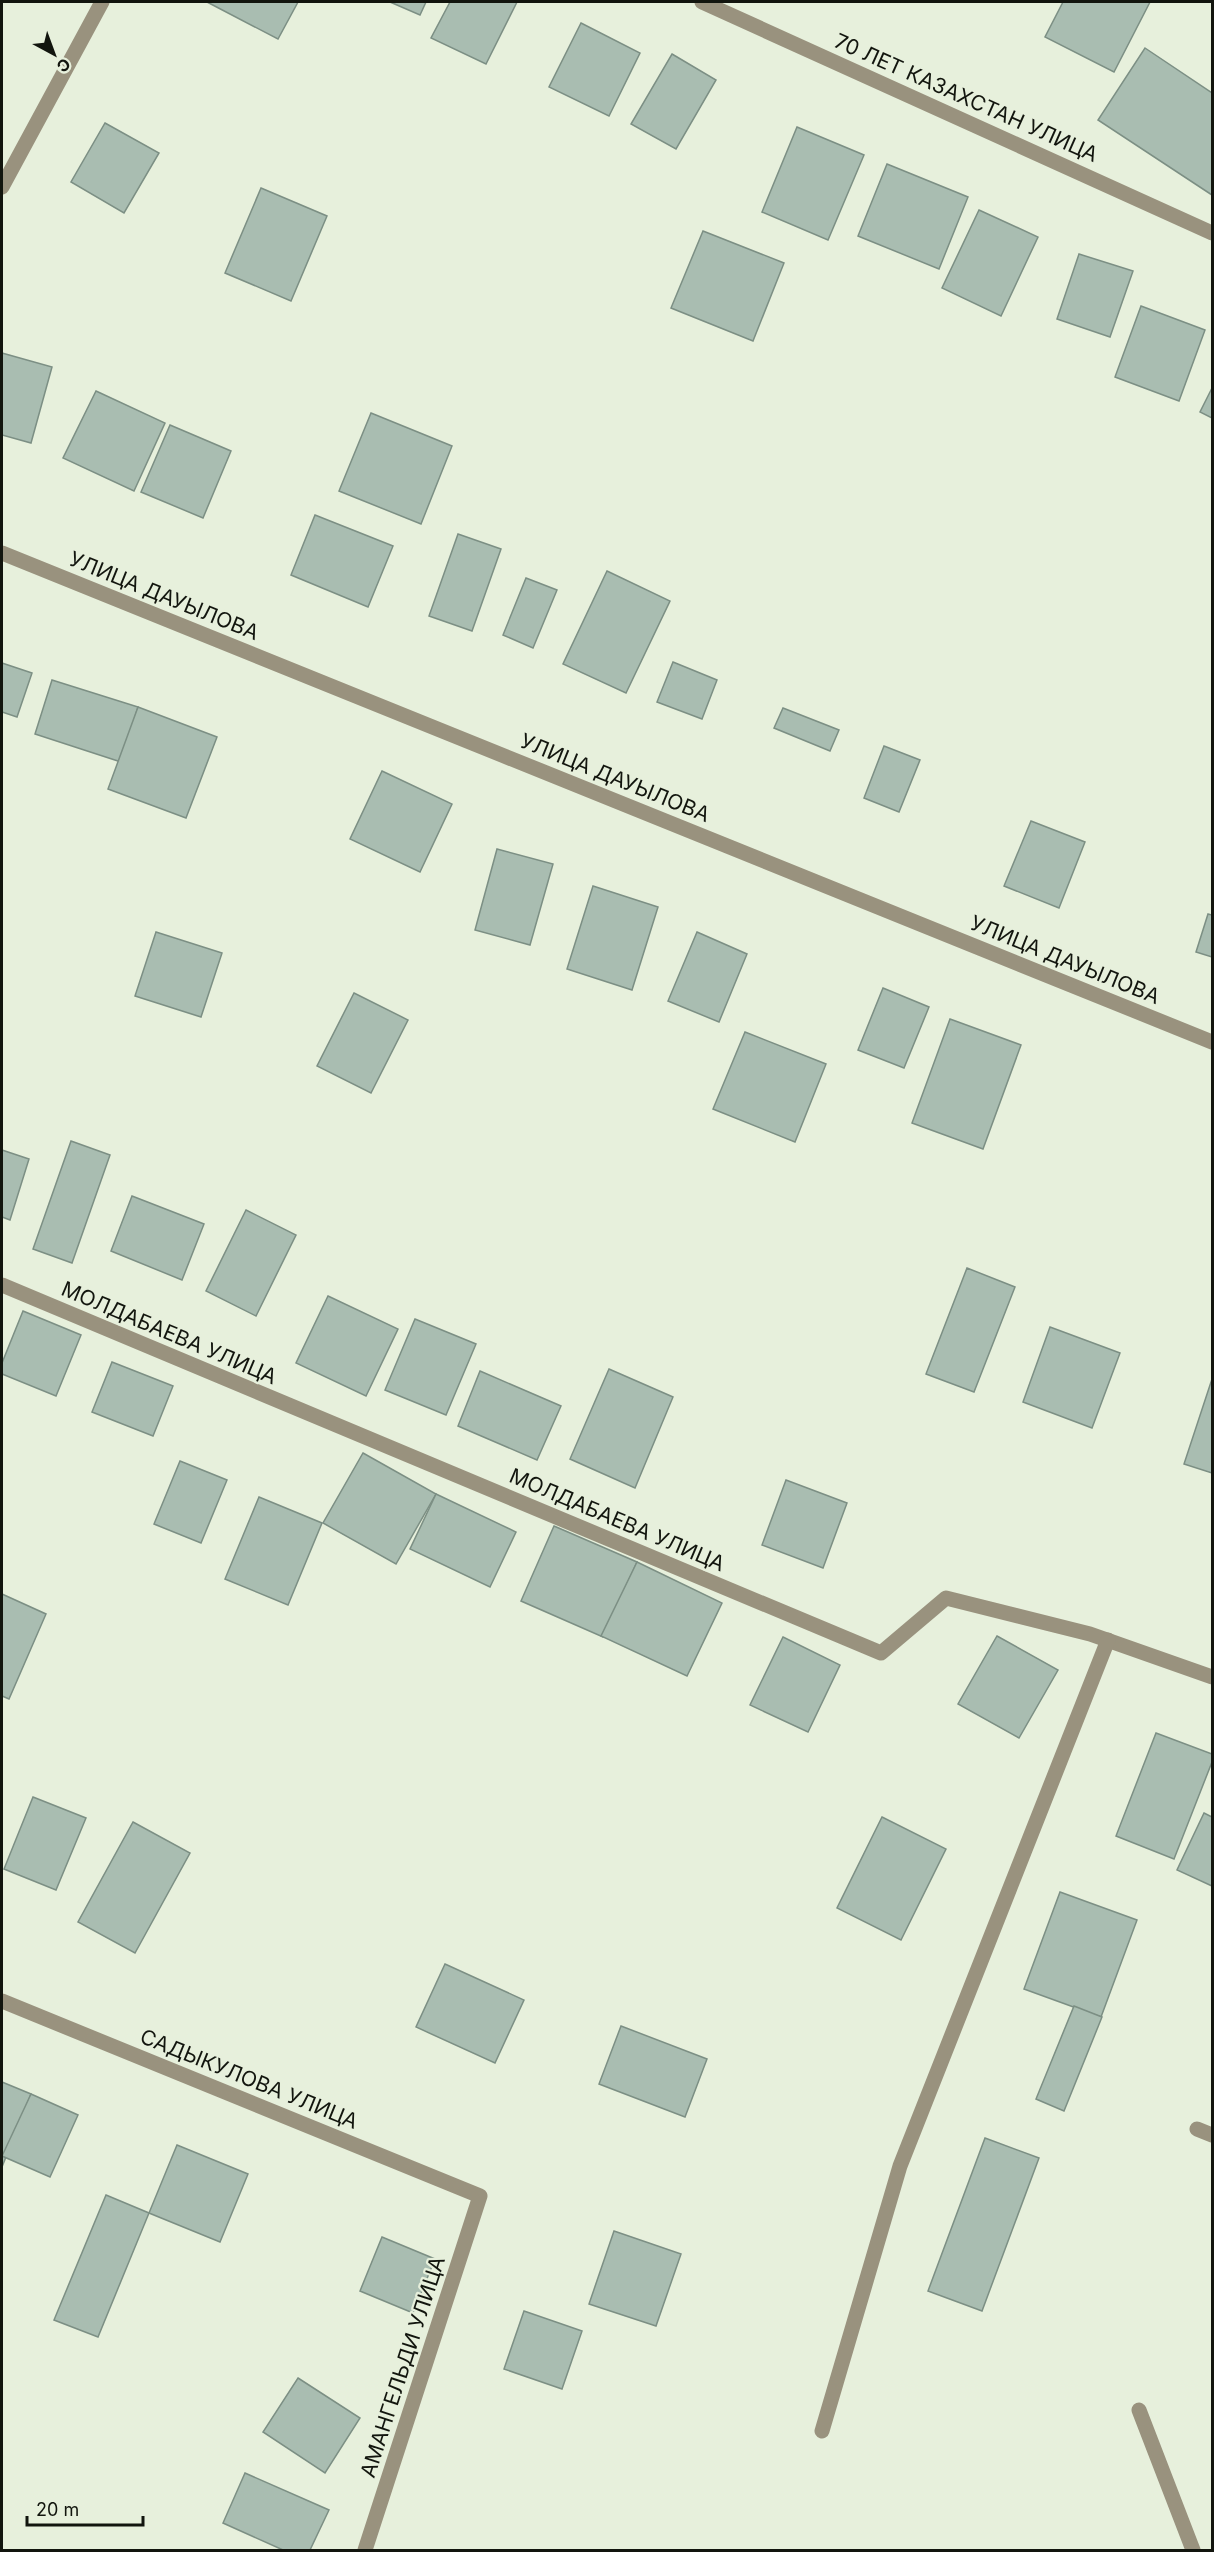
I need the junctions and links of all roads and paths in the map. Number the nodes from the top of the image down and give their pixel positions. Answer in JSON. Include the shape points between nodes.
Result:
{"nodes":[{"id":1,"x":101,"y":2,"type":"edge"},
{"id":2,"x":702,"y":2,"type":"edge"},
{"id":3,"x":2,"y":187,"type":"edge"},
{"id":4,"x":1212,"y":233,"type":"edge"},
{"id":5,"x":2,"y":553,"type":"edge"},
{"id":6,"x":1212,"y":1042,"type":"edge"},
{"id":7,"x":2,"y":1285,"type":"edge"},
{"id":8,"x":1108,"y":1640,"type":"junction"},
{"id":9,"x":1212,"y":1677,"type":"edge"},
{"id":10,"x":2,"y":2001,"type":"edge"},
{"id":11,"x":1197,"y":2129,"type":"dead end"},
{"id":12,"x":1212,"y":2135,"type":"edge"},
{"id":13,"x":480,"y":2196,"type":"joint"},
{"id":14,"x":1139,"y":2410,"type":"dead end"},
{"id":15,"x":822,"y":2431,"type":"dead end"},
{"id":16,"x":365,"y":2550,"type":"edge"},
{"id":17,"x":1192,"y":2550,"type":"edge"}],
"edges":[{"from":1,"to":3,"type":"street"},
{"from":2,"to":4,"type":"street","name":"70 ЛЕТ КАЗАХСТАН УЛИЦА"},
{"from":5,"to":6,"type":"street","name":"УЛИЦА ДАУЫЛОВА"},
{"from":7,"to":8,"type":"street","name":"МОЛДАБАЕВА УЛИЦА","via":[[881,1653],[946,1598]]},
{"from":8,"to":9,"type":"street","name":"МОЛДАБАЕВА УЛИЦА"},
{"from":8,"to":15,"type":"street","via":[[900,2166]]},
{"from":10,"to":13,"type":"street","name":"САДЫКУЛОВА УЛИЦА"},
{"from":11,"to":12,"type":"street"},
{"from":13,"to":16,"type":"street","name":"АМАНГЕЛЬДИ УЛИЦА"},
{"from":14,"to":17,"type":"street"}]}
